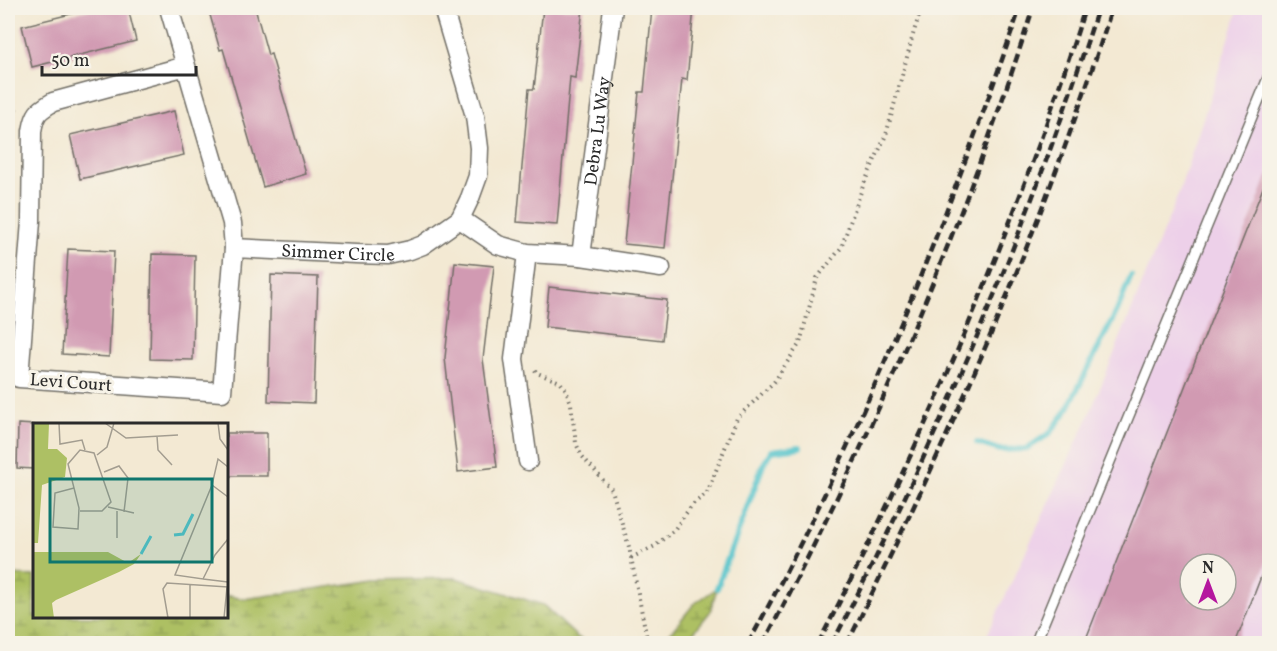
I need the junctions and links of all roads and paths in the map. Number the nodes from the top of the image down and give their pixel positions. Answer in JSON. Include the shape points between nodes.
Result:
{"nodes":[{"id":1,"x":169,"y":8,"type":"edge"},
{"id":2,"x":443,"y":8,"type":"edge"},
{"id":3,"x":613,"y":8,"type":"edge"},
{"id":4,"x":922,"y":8,"type":"edge"},
{"id":5,"x":8,"y":66,"type":"edge"},
{"id":6,"x":186,"y":66,"type":"junction"},
{"id":7,"x":1269,"y":73,"type":"edge"},
{"id":8,"x":34,"y":119,"type":"junction"},
{"id":9,"x":460,"y":219,"type":"junction"},
{"id":10,"x":234,"y":248,"type":"junction"},
{"id":11,"x":527,"y":253,"type":"junction"},
{"id":12,"x":581,"y":256,"type":"junction"},
{"id":13,"x":662,"y":268,"type":"dead end"},
{"id":14,"x":531,"y":364,"type":"dead end"},
{"id":15,"x":528,"y":461,"type":"dead end"},
{"id":16,"x":631,"y":558,"type":"junction"},
{"id":17,"x":648,"y":644,"type":"edge"},
{"id":18,"x":1035,"y":644,"type":"edge"}],
"edges":[{"from":1,"to":6,"type":"street"},
{"from":2,"to":9,"type":"street","via":[[475,116],[479,148],[478,177]]},
{"from":3,"to":12,"type":"street","name":"Debra Lu Way"},
{"from":4,"to":16,"type":"path","via":[[886,135],[841,248],[817,279],[800,343],[774,382],[737,418],[707,493],[692,505],[674,530],[655,546]]},
{"from":5,"to":8,"type":"path","via":[[11,106]]},
{"from":6,"to":8,"type":"street","via":[[53,102],[38,111]]},
{"from":6,"to":10,"type":"street","via":[[232,223]]},
{"from":7,"to":18,"type":"lane"},
{"from":8,"to":10,"type":"street","name":"Levi Court","via":[[19,378],[222,392]]},
{"from":9,"to":10,"type":"street","name":"Simmer Circle","via":[[423,245],[388,255]]},
{"from":9,"to":11,"type":"street","via":[[498,245]]},
{"from":11,"to":12,"type":"street"},
{"from":11,"to":15,"type":"street","via":[[514,359]]},
{"from":12,"to":13,"type":"street"},
{"from":14,"to":16,"type":"path","via":[[537,373],[560,382],[566,390],[576,443],[581,455],[612,490]]},
{"from":16,"to":17,"type":"path"}]}
